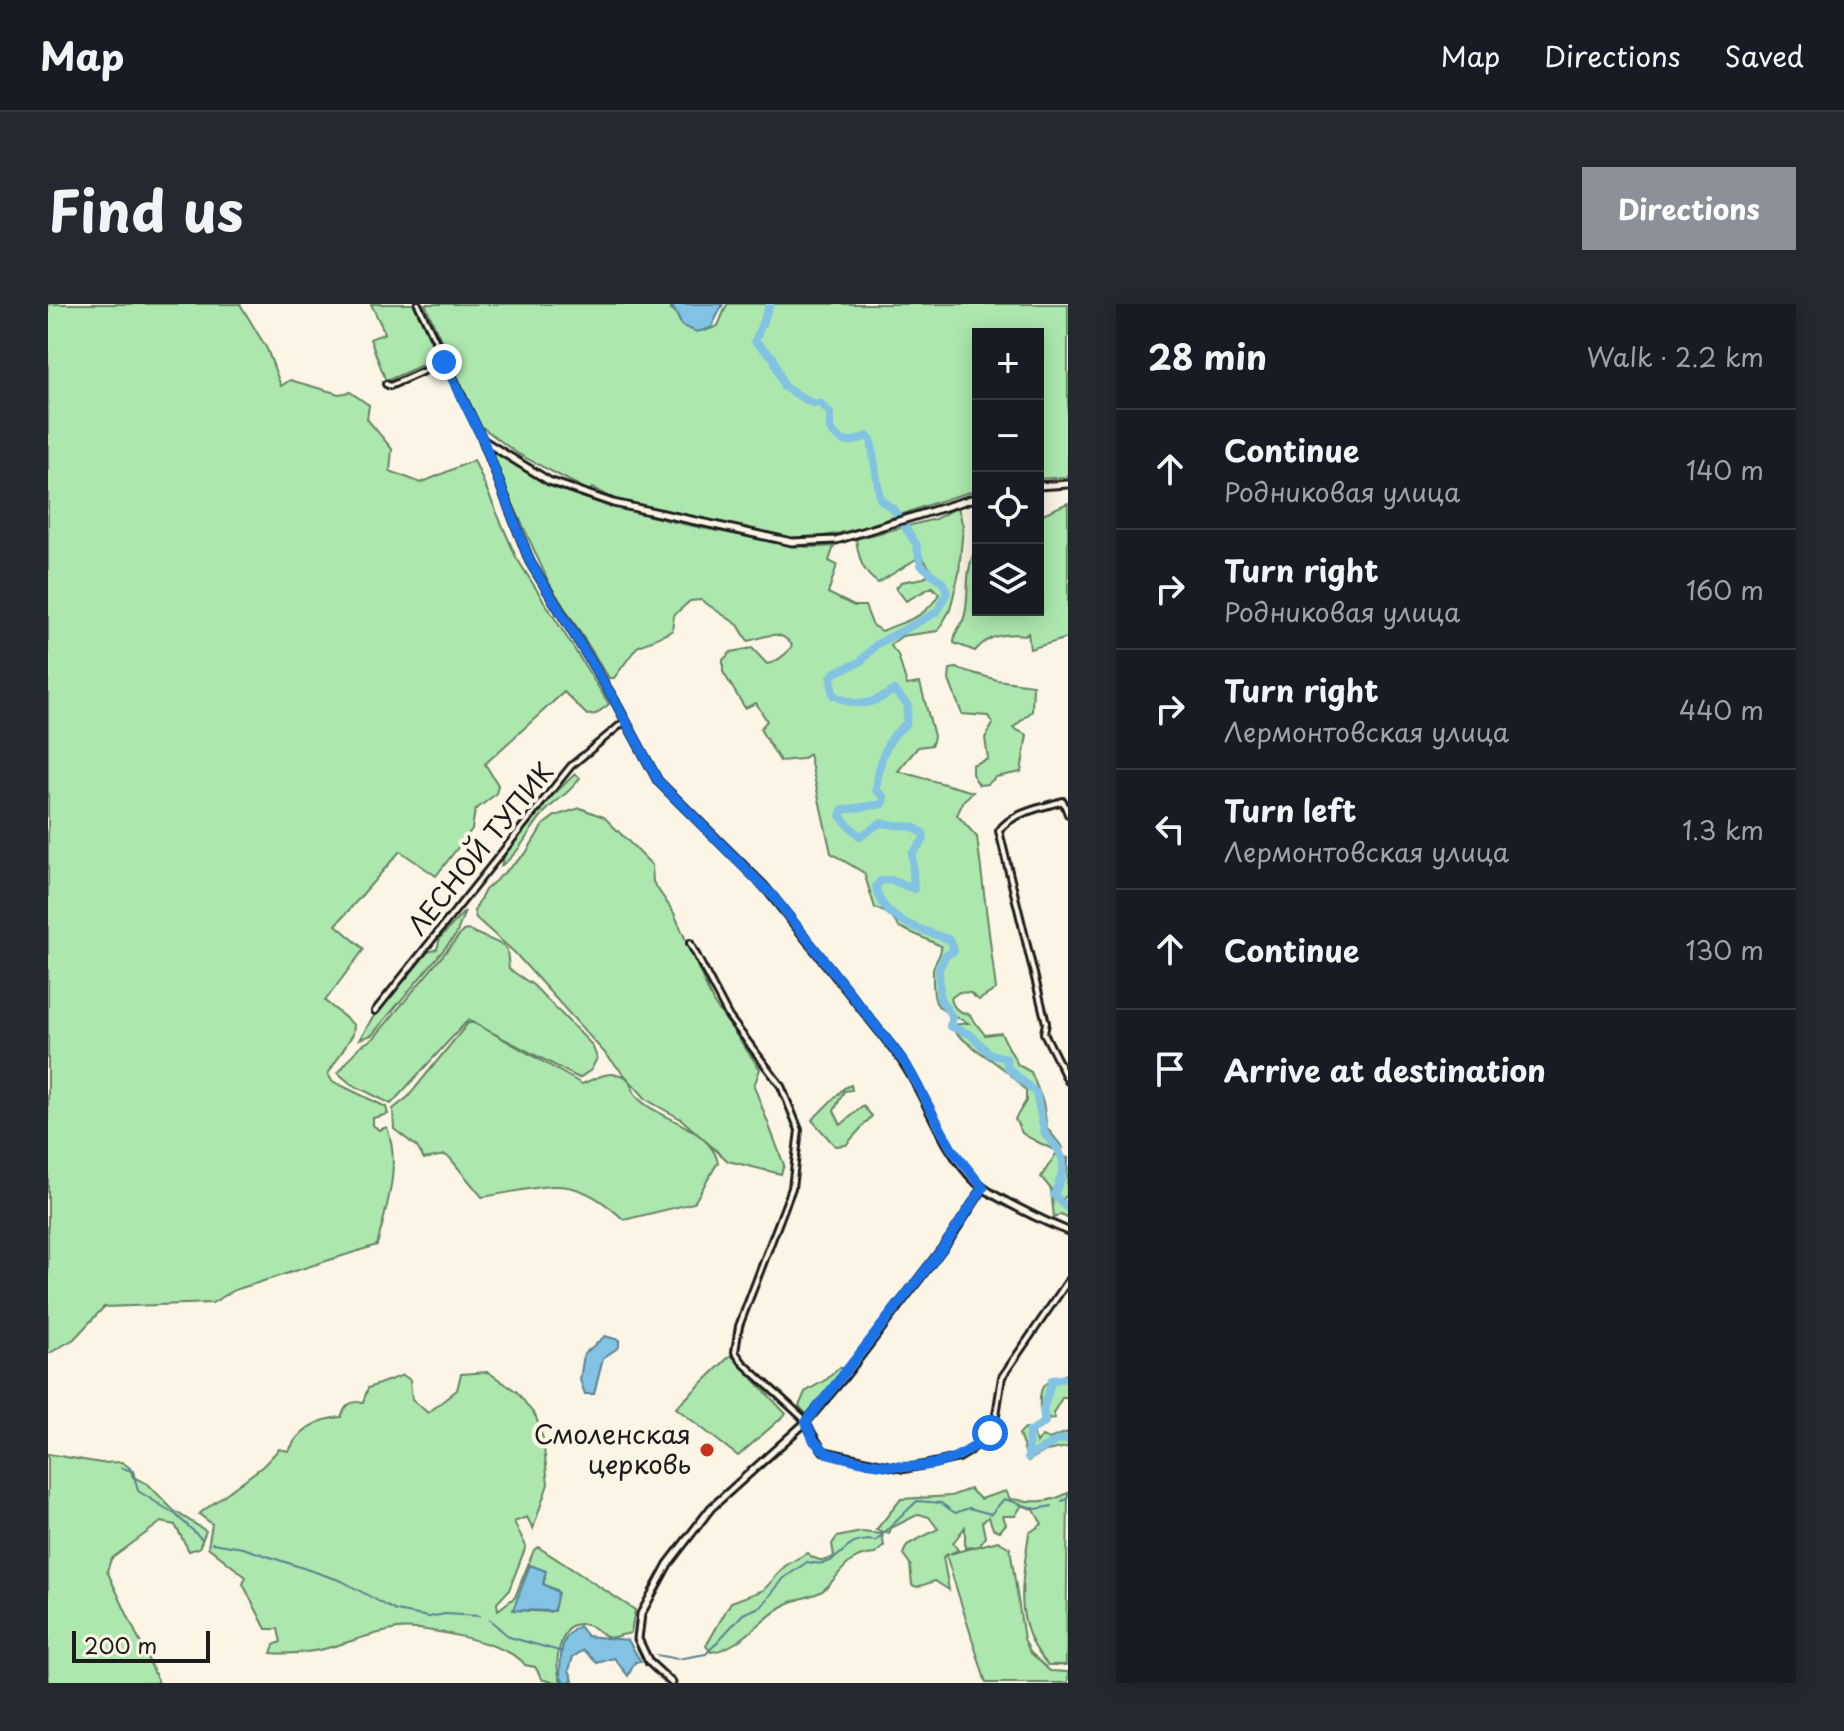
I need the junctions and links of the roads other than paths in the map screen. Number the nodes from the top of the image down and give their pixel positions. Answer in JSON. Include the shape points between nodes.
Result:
{"nodes":[{"id":1,"x":418,"y":304,"type":"edge"},
{"id":2,"x":444,"y":362,"type":"junction"},
{"id":3,"x":386,"y":384,"type":"dead end"},
{"id":4,"x":483,"y":440,"type":"junction"},
{"id":5,"x":1068,"y":484,"type":"edge"},
{"id":6,"x":1044,"y":486,"type":"edge"},
{"id":7,"x":972,"y":499,"type":"edge"},
{"id":8,"x":625,"y":721,"type":"junction"},
{"id":9,"x":1068,"y":814,"type":"edge"},
{"id":10,"x":690,"y":943,"type":"dead end"},
{"id":11,"x":375,"y":1011,"type":"dead end"},
{"id":12,"x":1068,"y":1081,"type":"edge"},
{"id":13,"x":983,"y":1188,"type":"junction"},
{"id":14,"x":1068,"y":1231,"type":"edge"},
{"id":15,"x":1068,"y":1281,"type":"edge"},
{"id":16,"x":806,"y":1422,"type":"junction"},
{"id":17,"x":672,"y":1683,"type":"edge"}],
"edges":[{"from":1,"to":2,"type":"street"},
{"from":2,"to":3,"type":"street"},
{"from":2,"to":4,"type":"street"},
{"from":4,"to":7,"type":"street","via":[[560,486],[613,503],[811,544]]},
{"from":4,"to":8,"type":"street","via":[[530,562]]},
{"from":5,"to":6,"type":"street"},
{"from":8,"to":11,"type":"street","name":"ЛЕСНОЙ ТУПИК","via":[[571,766]]},
{"from":8,"to":13,"type":"street","via":[[658,781],[764,886],[906,1064],[951,1148]]},
{"from":9,"to":12,"type":"street","via":[[1063,801],[1017,817],[999,831],[1046,1023],[1044,1033]]},
{"from":10,"to":16,"type":"street","via":[[729,1017],[781,1086],[799,1130],[792,1188],[735,1346],[743,1363]]},
{"from":13,"to":14,"type":"street"},
{"from":13,"to":16,"type":"street","via":[[942,1249]]},
{"from":15,"to":16,"type":"street","via":[[1002,1377],[994,1428],[963,1456],[904,1469],[832,1455],[814,1441]]},
{"from":16,"to":17,"type":"street","via":[[711,1508],[668,1564],[641,1614],[640,1646]]}]}
